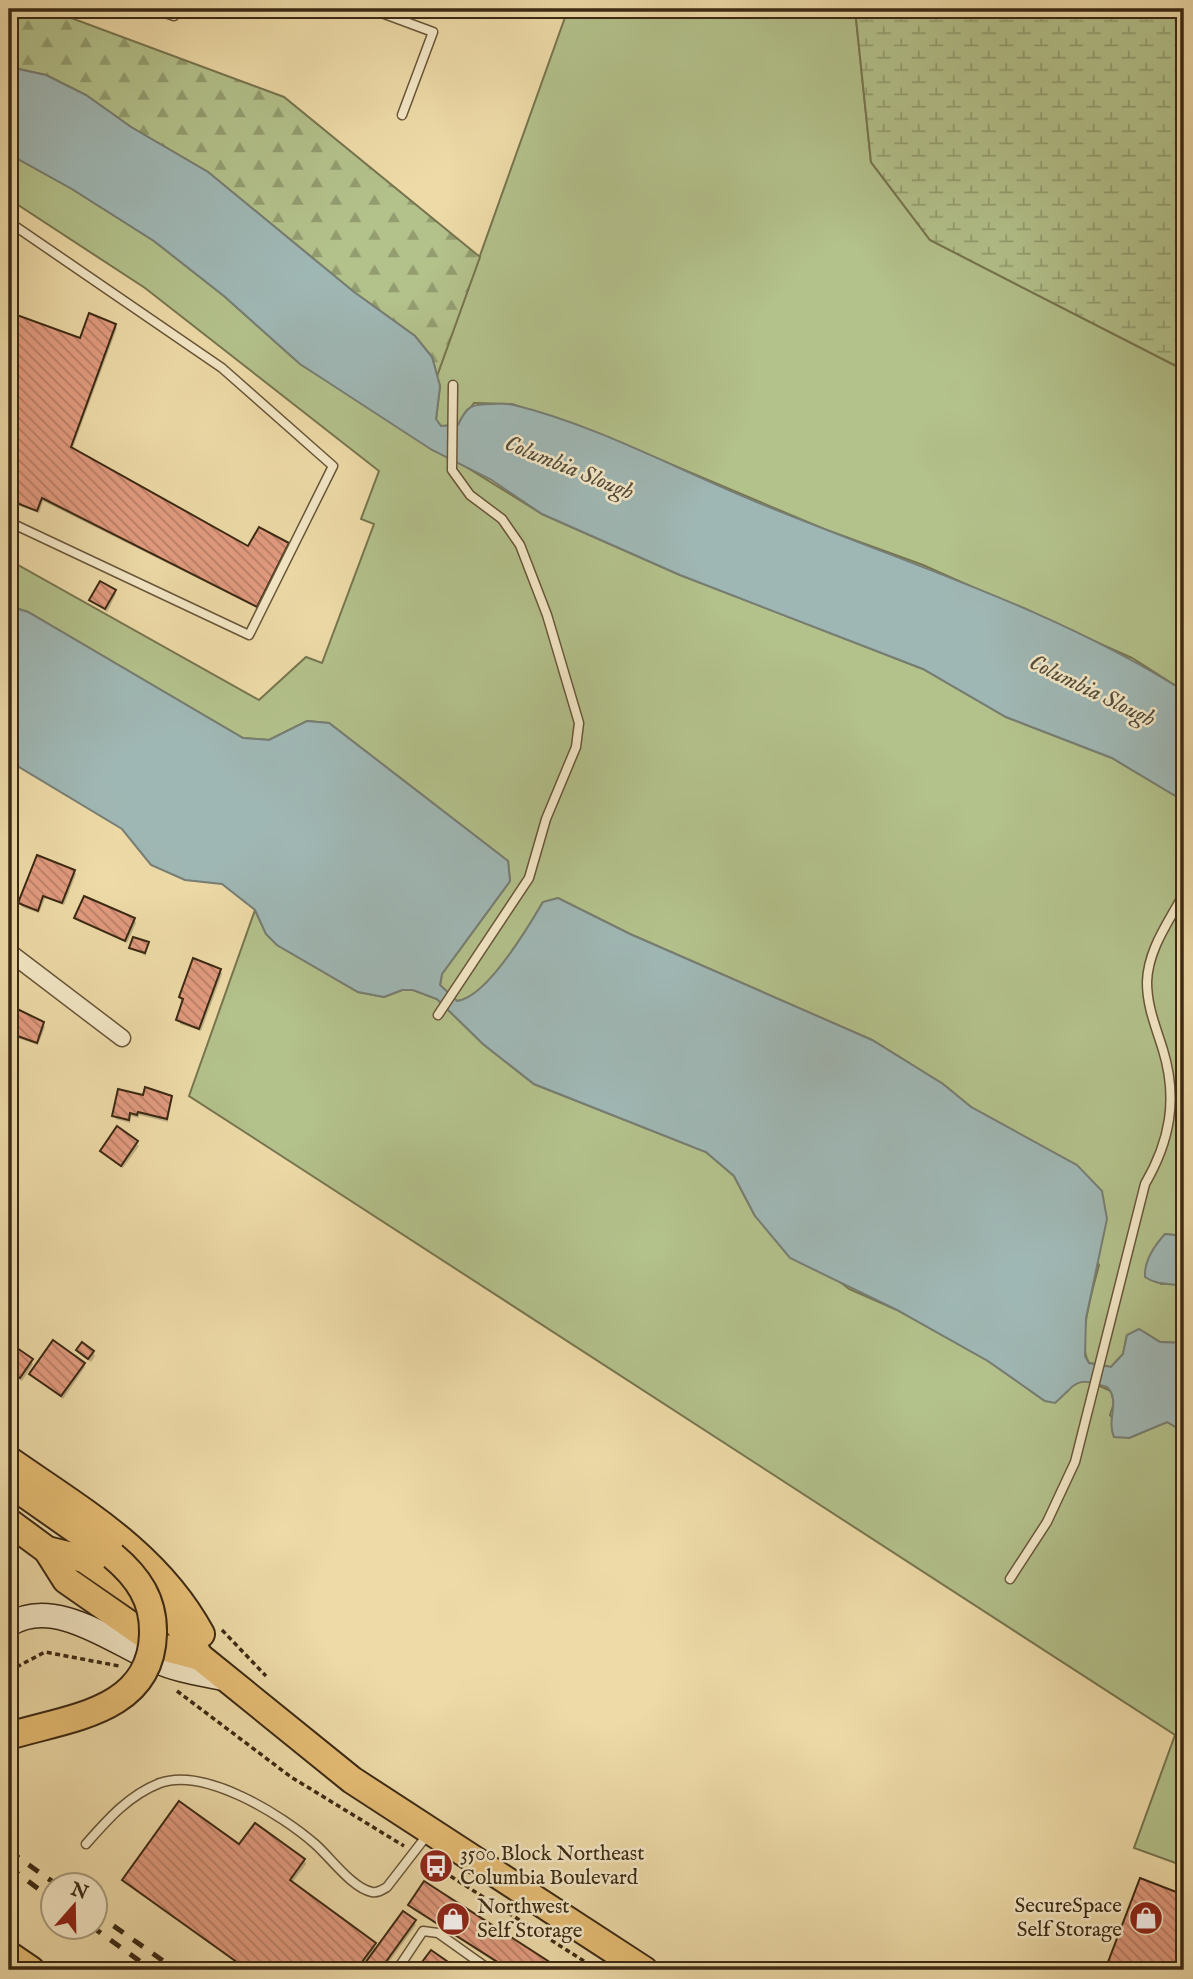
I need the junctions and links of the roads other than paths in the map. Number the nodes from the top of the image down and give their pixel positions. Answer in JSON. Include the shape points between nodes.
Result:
{"nodes":[{"id":1,"x":154,"y":9,"type":"edge"},
{"id":2,"x":177,"y":9,"type":"edge"},
{"id":3,"x":372,"y":9,"type":"edge"},
{"id":4,"x":402,"y":116,"type":"dead end"},
{"id":5,"x":9,"y":222,"type":"edge"},
{"id":6,"x":453,"y":386,"type":"dead end"},
{"id":7,"x":9,"y":522,"type":"edge"},
{"id":8,"x":1184,"y":893,"type":"edge"},
{"id":9,"x":9,"y":952,"type":"edge"},
{"id":10,"x":438,"y":1015,"type":"dead end"},
{"id":11,"x":122,"y":1038,"type":"dead end"},
{"id":12,"x":9,"y":1460,"type":"edge"},
{"id":13,"x":9,"y":1482,"type":"edge"},
{"id":14,"x":9,"y":1522,"type":"edge"},
{"id":15,"x":1010,"y":1579,"type":"dead end"},
{"id":16,"x":9,"y":1625,"type":"edge"},
{"id":17,"x":225,"y":1679,"type":"junction"},
{"id":18,"x":9,"y":1736,"type":"edge"},
{"id":19,"x":429,"y":1832,"type":"junction"},
{"id":20,"x":86,"y":1844,"type":"dead end"},
{"id":21,"x":9,"y":1955,"type":"edge"},
{"id":22,"x":31,"y":1970,"type":"edge"},
{"id":23,"x":397,"y":1970,"type":"edge"},
{"id":24,"x":490,"y":1970,"type":"edge"},
{"id":25,"x":644,"y":1970,"type":"edge"}],
"edges":[{"from":1,"to":2,"type":"lane","via":[[174,16]]},
{"from":3,"to":4,"type":"lane","via":[[433,32]]},
{"from":5,"to":7,"type":"lane","via":[[222,368],[333,466],[249,635]]},
{"from":6,"to":10,"type":"lane","via":[[452,464],[463,488],[502,519],[520,545],[547,615],[579,723],[576,747],[546,819],[529,878]]},
{"from":8,"to":15,"type":"lane","via":[[1155,948],[1147,981],[1149,1010],[1170,1077],[1170,1124],[1159,1160],[1145,1184],[1075,1462],[1041,1532]]},
{"from":9,"to":11,"type":"street"},
{"from":12,"to":17,"type":"main road","via":[[117,1535],[163,1577],[190,1614]]},
{"from":13,"to":18,"type":"main road","bridge":true,"via":[[135,1576],[149,1603],[152,1644],[141,1675],[114,1702],[78,1718]]},
{"from":14,"to":17,"type":"main road","via":[[47,1550],[66,1580],[162,1647],[200,1657]]},
{"from":16,"to":17,"type":"main road","via":[[36,1616],[58,1618],[175,1668]]},
{"from":17,"to":19,"type":"main road","via":[[352,1780]]},
{"from":19,"to":20,"type":"lane","via":[[387,1887],[370,1892],[314,1843],[260,1806],[204,1783],[183,1780],[162,1782],[133,1796]]},
{"from":19,"to":25,"type":"main road"},
{"from":21,"to":22,"type":"main road"},
{"from":23,"to":24,"type":"lane","via":[[428,1930]]}]}
